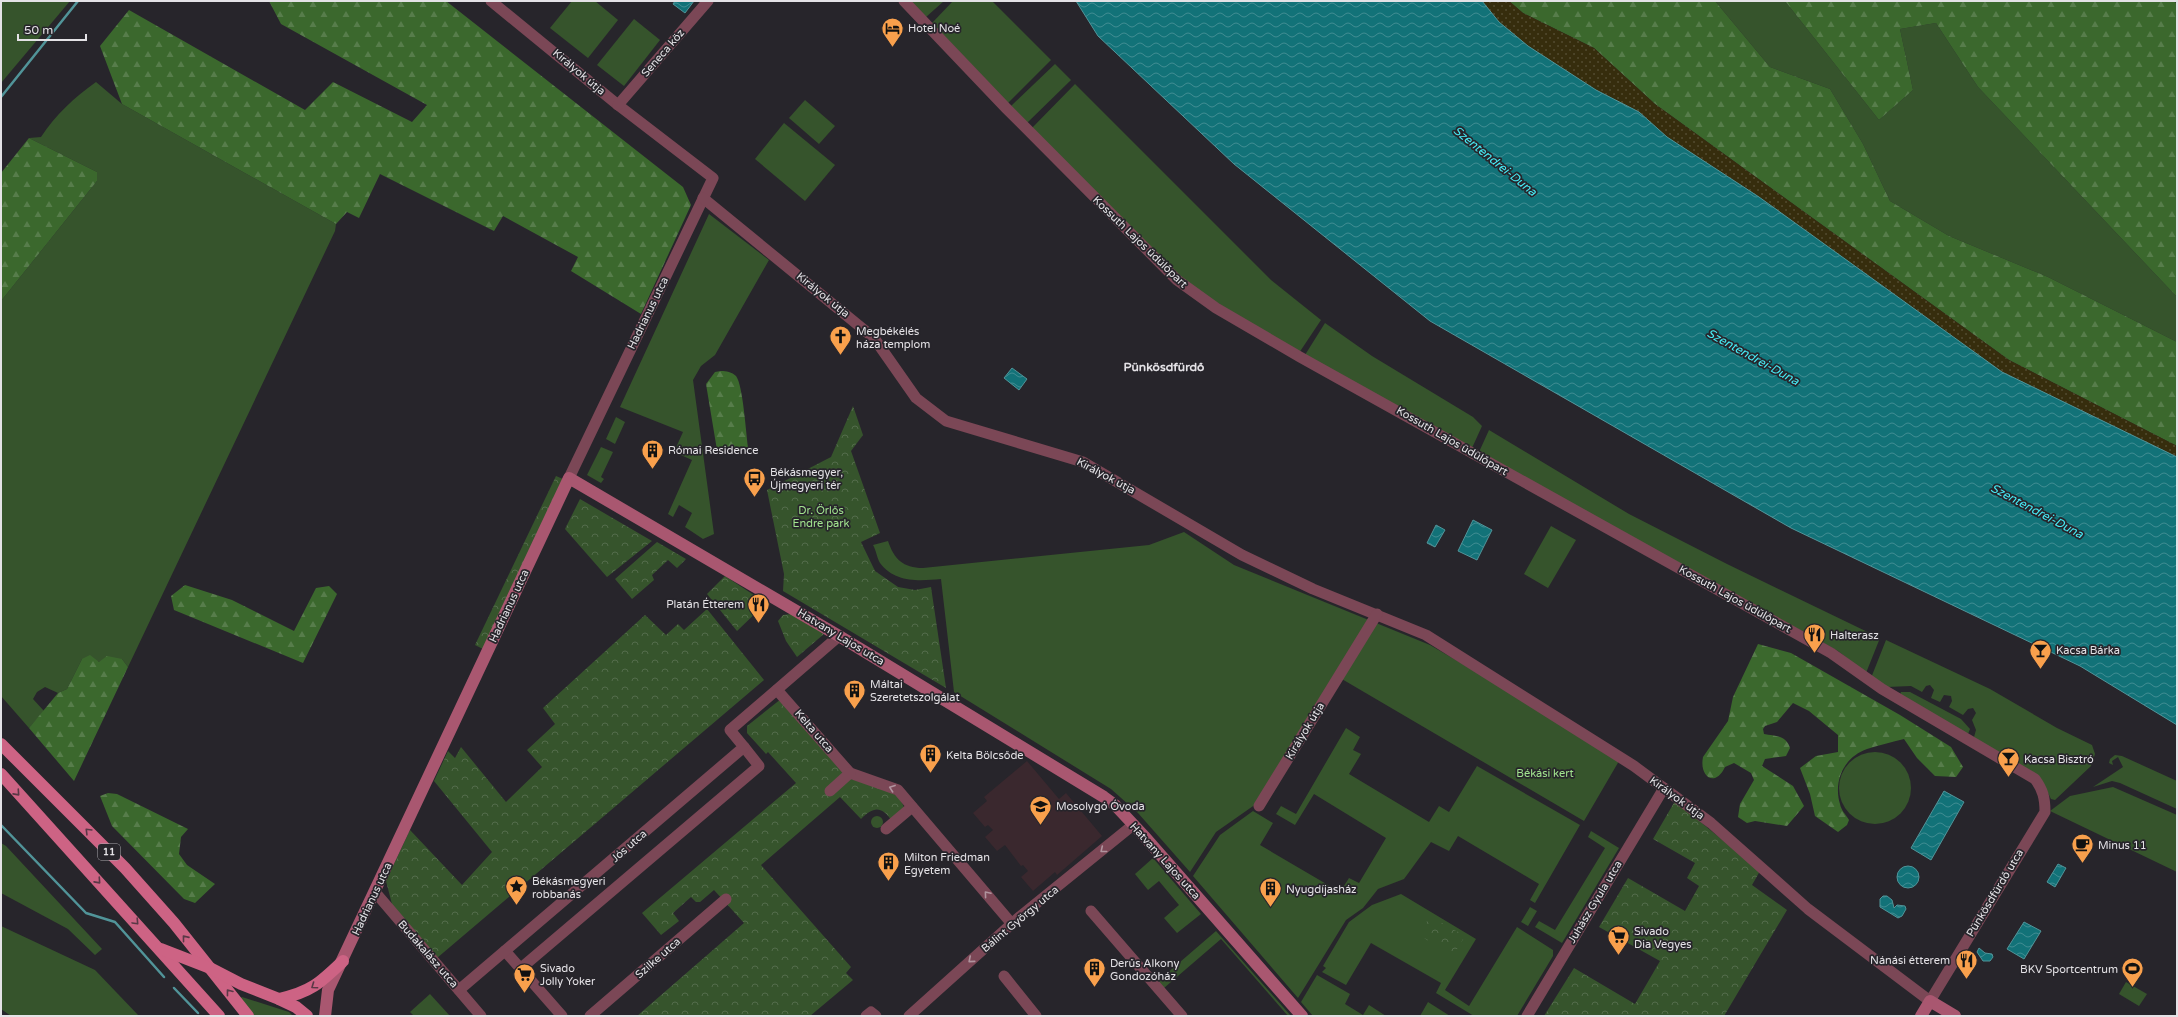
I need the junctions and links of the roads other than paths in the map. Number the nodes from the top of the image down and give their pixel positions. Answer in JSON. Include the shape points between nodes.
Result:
{"nodes":[{"id":1,"x":491,"y":1,"type":"edge"},
{"id":2,"x":708,"y":1,"type":"edge"},
{"id":3,"x":904,"y":1,"type":"edge"},
{"id":4,"x":618,"y":105,"type":"junction"},
{"id":5,"x":703,"y":198,"type":"junction"},
{"id":6,"x":569,"y":478,"type":"junction"},
{"id":7,"x":1376,"y":614,"type":"junction"},
{"id":8,"x":839,"y":636,"type":"junction"},
{"id":9,"x":777,"y":690,"type":"junction"},
{"id":10,"x":1,"y":744,"type":"edge"},
{"id":11,"x":744,"y":747,"type":"junction"},
{"id":12,"x":850,"y":772,"type":"junction"},
{"id":13,"x":1,"y":774,"type":"edge"},
{"id":14,"x":1664,"y":788,"type":"junction"},
{"id":15,"x":830,"y":791,"type":"dead end"},
{"id":16,"x":1259,"y":806,"type":"dead end"},
{"id":17,"x":912,"y":807,"type":"junction"},
{"id":18,"x":2045,"y":812,"type":"joint"},
{"id":19,"x":1133,"y":825,"type":"junction"},
{"id":20,"x":886,"y":829,"type":"dead end"},
{"id":21,"x":375,"y":892,"type":"junction"},
{"id":22,"x":726,"y":899,"type":"dead end"},
{"id":23,"x":1091,"y":912,"type":"dead end"},
{"id":24,"x":1012,"y":924,"type":"junction"},
{"id":25,"x":160,"y":948,"type":"junction"},
{"id":26,"x":505,"y":951,"type":"junction"},
{"id":27,"x":343,"y":961,"type":"junction"},
{"id":28,"x":210,"y":968,"type":"junction"},
{"id":29,"x":520,"y":969,"type":"junction"},
{"id":30,"x":1004,"y":976,"type":"dead end"},
{"id":31,"x":459,"y":990,"type":"junction"},
{"id":32,"x":279,"y":999,"type":"junction"},
{"id":33,"x":1930,"y":1001,"type":"junction"},
{"id":34,"x":218,"y":1014,"type":"edge"},
{"id":35,"x":248,"y":1016,"type":"edge"},
{"id":36,"x":307,"y":1016,"type":"edge"},
{"id":37,"x":325,"y":1016,"type":"edge"},
{"id":38,"x":481,"y":1016,"type":"edge"},
{"id":39,"x":562,"y":1016,"type":"edge"},
{"id":40,"x":590,"y":1016,"type":"edge"},
{"id":41,"x":866,"y":1016,"type":"edge"},
{"id":42,"x":876,"y":1016,"type":"edge"},
{"id":43,"x":909,"y":1016,"type":"edge"},
{"id":44,"x":1036,"y":1016,"type":"edge"},
{"id":45,"x":1182,"y":1016,"type":"edge"},
{"id":46,"x":1302,"y":1016,"type":"edge"},
{"id":47,"x":1527,"y":1016,"type":"edge"},
{"id":48,"x":1921,"y":1016,"type":"edge"},
{"id":49,"x":1955,"y":1016,"type":"edge"}],
"edges":[{"from":1,"to":4,"type":"street","name":"Királyok útja"},
{"from":2,"to":4,"type":"street","name":"Seneca köz"},
{"from":3,"to":18,"type":"street","name":"Kossuth Lajos üdülőpart","via":[[1126,230],[1177,280],[1192,291],[1300,357],[1831,653],[1882,689],[2035,779],[2045,798]]},
{"from":4,"to":5,"type":"street","name":"Királyok útja","via":[[713,178]]},
{"from":5,"to":6,"type":"street","name":"Hadrianus utca"},
{"from":5,"to":7,"type":"street","name":"Királyok útja","via":[[874,338],[916,398],[946,421],[1083,462],[1242,555],[1313,589]]},
{"from":6,"to":8,"type":"street","name":"Hatvany Lajos utca"},
{"from":6,"to":21,"type":"street","name":"Hadrianus utca"},
{"from":7,"to":14,"type":"street","name":"Királyok útja","via":[[1426,635],[1608,748]]},
{"from":7,"to":16,"type":"street","name":"Királyok útja"},
{"from":8,"to":9,"type":"street","name":"Jós utca"},
{"from":8,"to":19,"type":"street","name":"Hatvany Lajos utca","via":[[1104,797]]},
{"from":9,"to":11,"type":"street","name":"Jós utca","via":[[730,730]]},
{"from":9,"to":12,"type":"street","name":"Kelta utca"},
{"from":28,"to":10,"type":"main road","number":"11","one_way":true,"via":[[125,868]]},
{"from":11,"to":26,"type":"street","name":"Jós utca"},
{"from":11,"to":29,"type":"street","name":"Jós utca","via":[[759,766]]},
{"from":12,"to":15,"type":"street"},
{"from":17,"to":12,"type":"street","name":"Kelta utca","one_way":true,"via":[[898,790]]},
{"from":13,"to":25,"type":"main road","number":"11","one_way":true},
{"from":14,"to":33,"type":"street","name":"Királyok útja","via":[[1711,823],[1808,909]]},
{"from":14,"to":47,"type":"street","name":"Juhász Gyula utca"},
{"from":17,"to":20,"type":"street"},
{"from":24,"to":17,"type":"street","name":"Kelta utca","one_way":true},
{"from":18,"to":33,"type":"street","name":"Pünkösdfürdő utca"},
{"from":19,"to":24,"type":"street","name":"Bálint György utca","one_way":true},
{"from":19,"to":46,"type":"street","name":"Hatvany Lajos utca"},
{"from":21,"to":27,"type":"street","name":"Hadrianus utca"},
{"from":21,"to":31,"type":"street","name":"Budakalász utca"},
{"from":22,"to":40,"type":"street","name":"Szilke utca"},
{"from":23,"to":45,"type":"street"},
{"from":24,"to":43,"type":"street","name":"Bálint György utca","one_way":true},
{"from":25,"to":28,"type":"main road"},
{"from":25,"to":34,"type":"main road","number":"11"},
{"from":26,"to":29,"type":"street"},
{"from":26,"to":31,"type":"street","name":"Jós utca"},
{"from":27,"to":32,"type":"main road","one_way":true,"via":[[313,988]]},
{"from":27,"to":37,"type":"street","name":"Hadrianus utca","via":[[328,990]]},
{"from":28,"to":32,"type":"main road"},
{"from":35,"to":28,"type":"main road","number":"11","one_way":true},
{"from":29,"to":39,"type":"street"},
{"from":30,"to":44,"type":"street"},
{"from":31,"to":38,"type":"street","name":"Budakalász utca"},
{"from":32,"to":36,"type":"main road"},
{"from":33,"to":48,"type":"street","name":"Pünkösdfürdő utca"},
{"from":33,"to":49,"type":"street","name":"Királyok útja"},
{"from":41,"to":42,"type":"street","via":[[871,1012]]}]}
